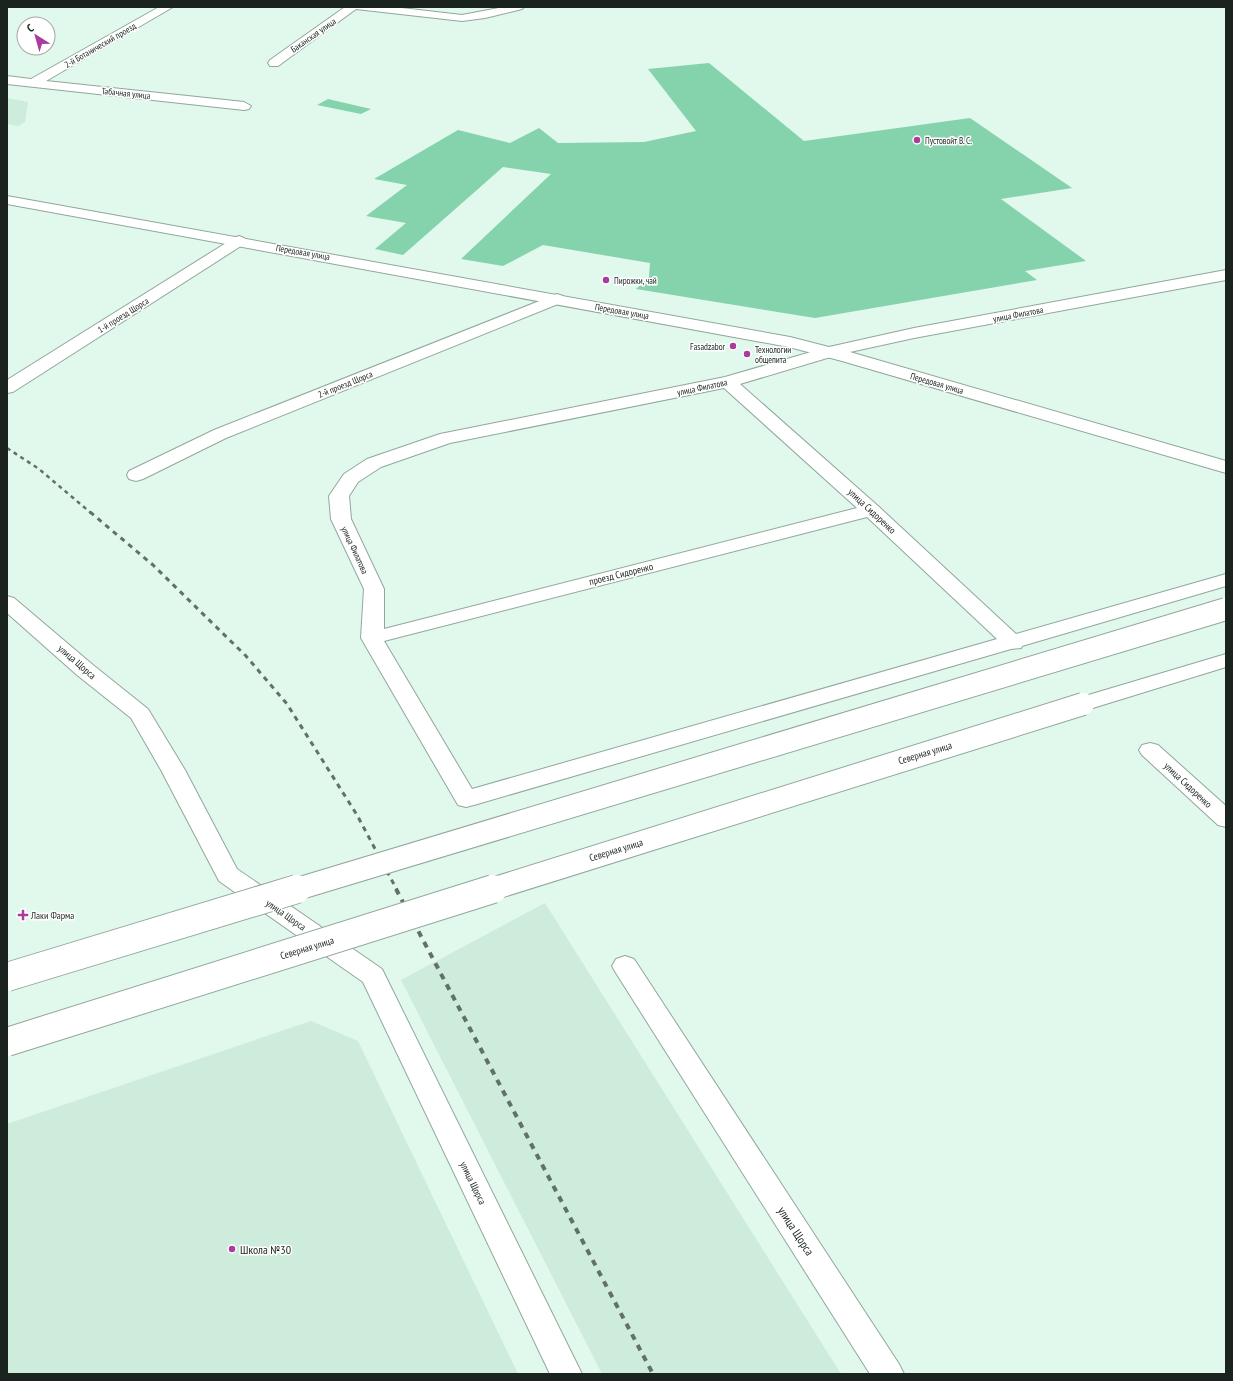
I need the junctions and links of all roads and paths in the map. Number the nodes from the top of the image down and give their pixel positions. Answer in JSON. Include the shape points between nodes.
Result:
{"nodes":[{"id":1,"x":168,"y":7,"type":"edge"},
{"id":2,"x":352,"y":7,"type":"edge"},
{"id":3,"x":361,"y":7,"type":"edge"},
{"id":4,"x":518,"y":7,"type":"edge"},
{"id":5,"x":274,"y":63,"type":"dead end"},
{"id":6,"x":7,"y":80,"type":"edge"},
{"id":7,"x":33,"y":83,"type":"junction"},
{"id":8,"x":244,"y":106,"type":"dead end"},
{"id":9,"x":7,"y":193,"type":"edge"},
{"id":10,"x":7,"y":200,"type":"edge"},
{"id":11,"x":239,"y":241,"type":"junction"},
{"id":12,"x":1226,"y":275,"type":"edge"},
{"id":13,"x":1226,"y":283,"type":"edge"},
{"id":14,"x":557,"y":299,"type":"junction"},
{"id":15,"x":908,"y":344,"type":"junction"},
{"id":16,"x":846,"y":352,"type":"junction"},
{"id":17,"x":904,"y":364,"type":"junction"},
{"id":18,"x":728,"y":382,"type":"junction"},
{"id":19,"x":7,"y":388,"type":"edge"},
{"id":20,"x":1226,"y":458,"type":"edge"},
{"id":21,"x":1226,"y":467,"type":"edge"},
{"id":22,"x":136,"y":475,"type":"dead end"},
{"id":23,"x":871,"y":510,"type":"junction"},
{"id":24,"x":1226,"y":580,"type":"edge"},
{"id":25,"x":7,"y":602,"type":"edge"},
{"id":26,"x":1226,"y":609,"type":"edge"},
{"id":27,"x":372,"y":638,"type":"junction"},
{"id":28,"x":1013,"y":643,"type":"junction"},
{"id":29,"x":1226,"y":660,"type":"edge"},
{"id":30,"x":1150,"y":750,"type":"dead end"},
{"id":31,"x":1226,"y":819,"type":"edge"},
{"id":32,"x":625,"y":966,"type":"dead end"},
{"id":33,"x":7,"y":977,"type":"edge"},
{"id":34,"x":7,"y":1042,"type":"edge"},
{"id":35,"x":566,"y":1374,"type":"edge"},
{"id":36,"x":888,"y":1374,"type":"edge"}],
"edges":[{"from":1,"to":7,"type":"street","name":"2-й Ботанический проезд"},
{"from":2,"to":5,"type":"street","name":"Баканская улица"},
{"from":3,"to":4,"type":"street","via":[[462,18]]},
{"from":6,"to":7,"type":"street","name":"Табачная улица"},
{"from":7,"to":8,"type":"street","name":"Табачная улица"},
{"from":9,"to":16,"type":"street","name":"Передовая улица","via":[[790,336]]},
{"from":10,"to":11,"type":"street","name":"Передовая улица"},
{"from":11,"to":14,"type":"street","name":"Передовая улица"},
{"from":11,"to":19,"type":"street","name":"1-й проезд Щорса"},
{"from":12,"to":16,"type":"street","name":"улица Филатова","via":[[921,332]]},
{"from":13,"to":15,"type":"street"},
{"from":14,"to":16,"type":"street","name":"Передовая улица"},
{"from":14,"to":22,"type":"street","name":"2-й проезд Щорса","via":[[220,434]]},
{"from":15,"to":16,"type":"street"},
{"from":15,"to":17,"type":"street","name":"Передовая улица","via":[[898,354]]},
{"from":16,"to":17,"type":"street","name":"Передовая улица"},
{"from":16,"to":18,"type":"street","name":"улица Филатова"},
{"from":16,"to":21,"type":"street","name":"Передовая улица"},
{"from":17,"to":20,"type":"street","name":"Передовая улица"},
{"from":18,"to":23,"type":"street","name":"улица Сидоренко"},
{"from":18,"to":27,"type":"street","name":"улица Филатова","via":[[446,438],[374,463],[351,478],[339,496],[341,519],[374,589]]},
{"from":23,"to":27,"type":"street","name":"проезд Сидоренко"},
{"from":23,"to":28,"type":"street","name":"улица Сидоренко"},
{"from":24,"to":28,"type":"street"},
{"from":25,"to":35,"type":"street","name":"улица Щорса","via":[[140,714],[228,874],[373,976]]},
{"from":26,"to":33,"type":"street","bridge":true},
{"from":27,"to":28,"type":"street","via":[[466,799]]},
{"from":29,"to":34,"type":"street","name":"Северная улица","bridge":true},
{"from":30,"to":31,"type":"street","name":"улица Сидоренко"},
{"from":32,"to":36,"type":"street","name":"улица Щорса"}]}
